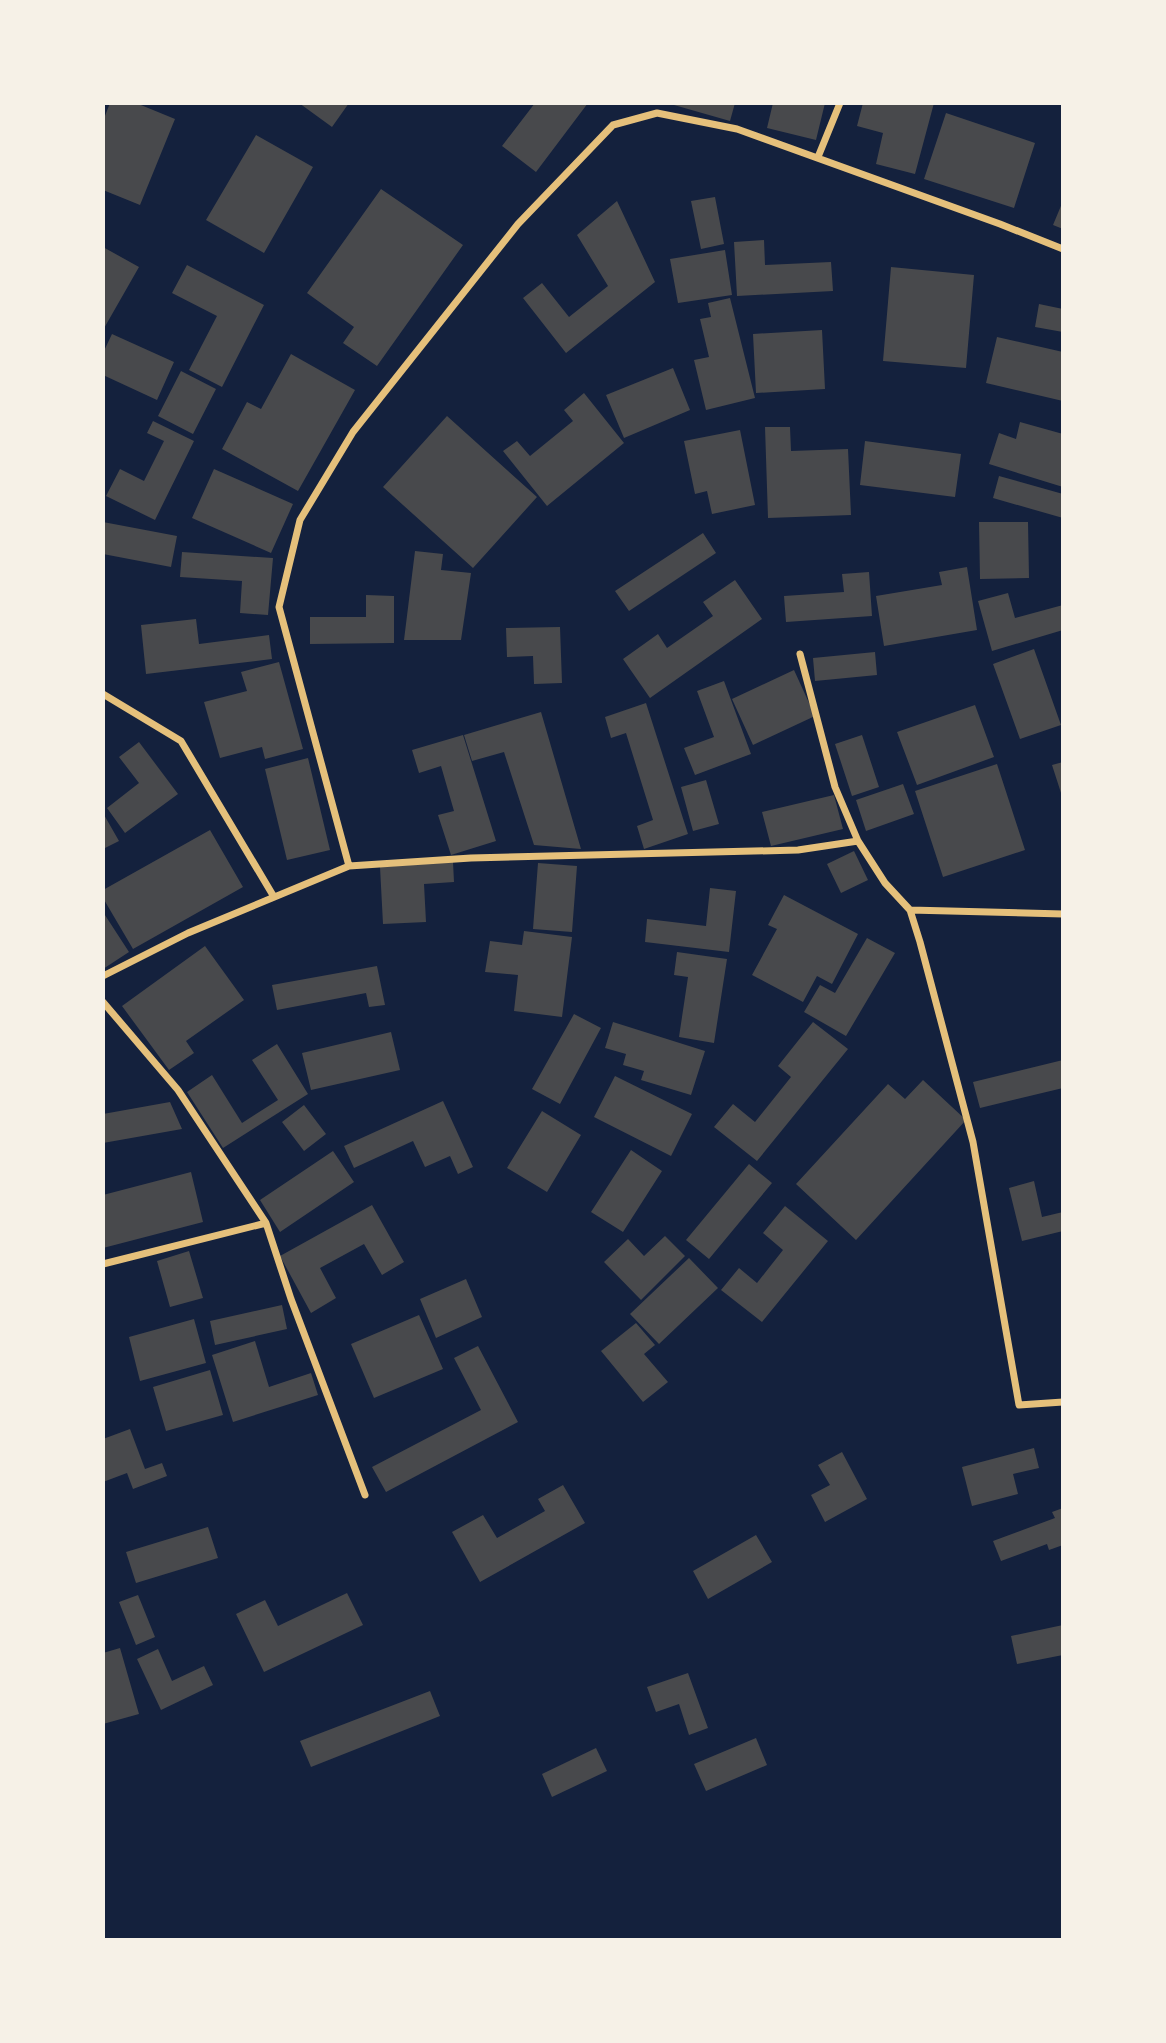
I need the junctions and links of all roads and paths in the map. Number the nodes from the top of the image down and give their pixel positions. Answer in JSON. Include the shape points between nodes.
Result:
{"nodes":[{"id":1,"x":840,"y":103,"type":"edge"},
{"id":2,"x":818,"y":157,"type":"junction"},
{"id":3,"x":1063,"y":248,"type":"edge"},
{"id":4,"x":800,"y":654,"type":"dead end"},
{"id":5,"x":103,"y":694,"type":"edge"},
{"id":6,"x":858,"y":841,"type":"junction"},
{"id":7,"x":349,"y":866,"type":"junction"},
{"id":8,"x":274,"y":897,"type":"junction"},
{"id":9,"x":910,"y":910,"type":"junction"},
{"id":10,"x":1063,"y":914,"type":"edge"},
{"id":11,"x":103,"y":976,"type":"edge"},
{"id":12,"x":103,"y":1002,"type":"edge"},
{"id":13,"x":266,"y":1223,"type":"junction"},
{"id":14,"x":103,"y":1264,"type":"edge"},
{"id":15,"x":1063,"y":1402,"type":"edge"},
{"id":16,"x":366,"y":1495,"type":"dead end"}],
"edges":[{"from":1,"to":2,"type":"street"},
{"from":2,"to":3,"type":"street"},
{"from":2,"to":7,"type":"street","via":[[737,128],[657,113],[613,125],[518,224],[353,432],[300,520],[279,607]]},
{"from":4,"to":6,"type":"street","via":[[835,787]]},
{"from":5,"to":8,"type":"street","via":[[181,741]]},
{"from":6,"to":7,"type":"street","via":[[797,850],[457,858]]},
{"from":6,"to":9,"type":"street"},
{"from":7,"to":8,"type":"street"},
{"from":8,"to":11,"type":"street"},
{"from":9,"to":10,"type":"street"},
{"from":9,"to":15,"type":"street","via":[[973,1142],[1019,1405]]},
{"from":12,"to":13,"type":"street","via":[[178,1090]]},
{"from":13,"to":14,"type":"street"},
{"from":13,"to":16,"type":"street"}]}
